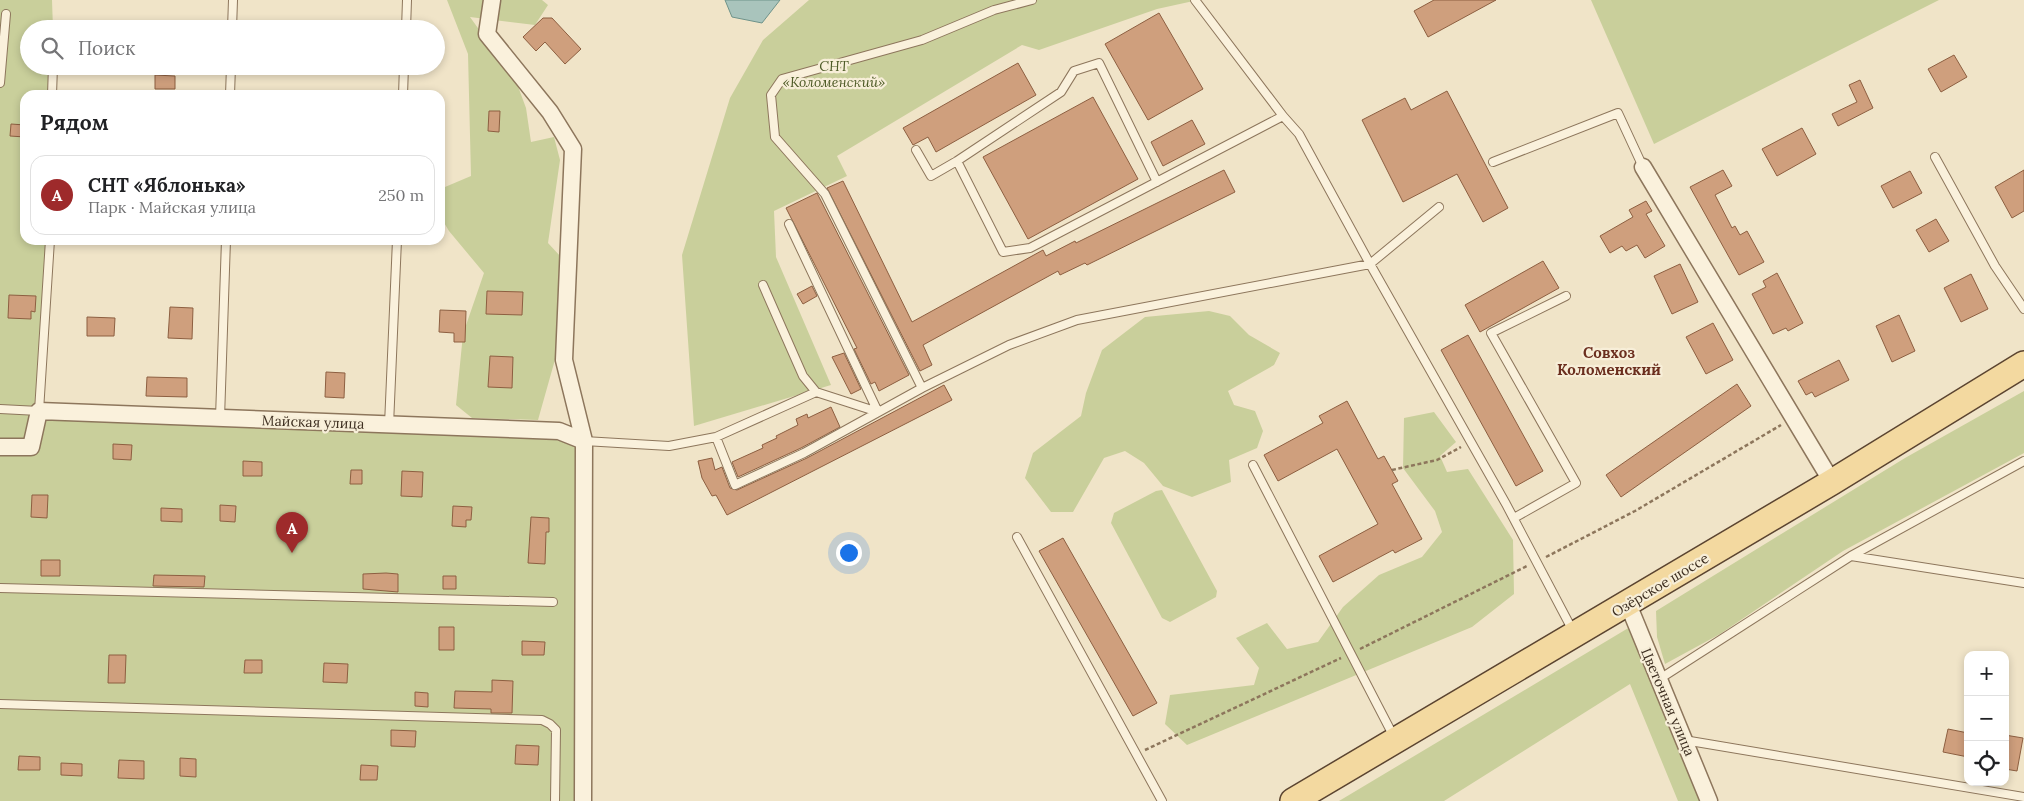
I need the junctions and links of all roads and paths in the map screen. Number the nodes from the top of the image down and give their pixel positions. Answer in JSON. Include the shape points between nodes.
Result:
{"nodes":[{"id":1,"x":233,"y":0,"type":"edge"},
{"id":2,"x":407,"y":0,"type":"edge"},
{"id":3,"x":492,"y":0,"type":"edge"},
{"id":4,"x":1032,"y":0,"type":"edge"},
{"id":5,"x":1196,"y":0,"type":"edge"},
{"id":6,"x":6,"y":14,"type":"dead end"},
{"id":7,"x":232,"y":20,"type":"edge"},
{"id":8,"x":406,"y":20,"type":"edge"},
{"id":9,"x":53,"y":75,"type":"edge"},
{"id":10,"x":231,"y":75,"type":"edge"},
{"id":11,"x":404,"y":75,"type":"edge"},
{"id":12,"x":0,"y":83,"type":"edge"},
{"id":13,"x":52,"y":90,"type":"edge"},
{"id":14,"x":230,"y":90,"type":"edge"},
{"id":15,"x":403,"y":90,"type":"edge"},
{"id":16,"x":1283,"y":116,"type":"junction"},
{"id":17,"x":916,"y":150,"type":"dead end"},
{"id":18,"x":1935,"y":157,"type":"dead end"},
{"id":19,"x":957,"y":161,"type":"junction"},
{"id":20,"x":1493,"y":162,"type":"dead end"},
{"id":21,"x":1643,"y":167,"type":"joint"},
{"id":22,"x":1157,"y":182,"type":"junction"},
{"id":23,"x":1439,"y":207,"type":"dead end"},
{"id":24,"x":789,"y":224,"type":"dead end"},
{"id":25,"x":50,"y":245,"type":"edge"},
{"id":26,"x":226,"y":245,"type":"edge"},
{"id":27,"x":397,"y":245,"type":"edge"},
{"id":28,"x":1370,"y":264,"type":"junction"},
{"id":29,"x":763,"y":285,"type":"dead end"},
{"id":30,"x":1566,"y":296,"type":"dead end"},
{"id":31,"x":2024,"y":309,"type":"edge"},
{"id":32,"x":2024,"y":364,"type":"edge"},
{"id":33,"x":922,"y":388,"type":"junction"},
{"id":34,"x":816,"y":392,"type":"junction"},
{"id":35,"x":0,"y":409,"type":"edge"},
{"id":36,"x":39,"y":411,"type":"junction"},
{"id":37,"x":878,"y":412,"type":"junction"},
{"id":38,"x":220,"y":418,"type":"junction"},
{"id":39,"x":1793,"y":418,"type":"junction"},
{"id":40,"x":389,"y":425,"type":"junction"},
{"id":41,"x":716,"y":437,"type":"junction"},
{"id":42,"x":584,"y":441,"type":"junction"},
{"id":43,"x":1471,"y":441,"type":"junction"},
{"id":44,"x":0,"y":447,"type":"edge"},
{"id":45,"x":2024,"y":461,"type":"edge"},
{"id":46,"x":1253,"y":465,"type":"dead end"},
{"id":47,"x":1392,"y":470,"type":"dead end"},
{"id":48,"x":1832,"y":482,"type":"junction"},
{"id":49,"x":1514,"y":518,"type":"junction"},
{"id":50,"x":1017,"y":537,"type":"dead end"},
{"id":51,"x":1851,"y":556,"type":"junction"},
{"id":52,"x":1536,"y":562,"type":"junction"},
{"id":53,"x":2024,"y":583,"type":"edge"},
{"id":54,"x":0,"y":588,"type":"edge"},
{"id":55,"x":553,"y":602,"type":"dead end"},
{"id":56,"x":1628,"y":604,"type":"junction"},
{"id":57,"x":1575,"y":635,"type":"junction"},
{"id":58,"x":1350,"y":653,"type":"junction"},
{"id":59,"x":1658,"y":680,"type":"junction"},
{"id":60,"x":0,"y":704,"type":"edge"},
{"id":61,"x":1684,"y":740,"type":"junction"},
{"id":62,"x":1396,"y":741,"type":"junction"},
{"id":63,"x":1137,"y":754,"type":"junction"},
{"id":64,"x":2024,"y":797,"type":"edge"},
{"id":65,"x":556,"y":801,"type":"edge"},
{"id":66,"x":583,"y":801,"type":"edge"},
{"id":67,"x":1162,"y":801,"type":"edge"},
{"id":68,"x":1293,"y":801,"type":"edge"},
{"id":69,"x":1709,"y":801,"type":"edge"}],
"edges":[{"from":1,"to":7,"type":"lane"},
{"from":2,"to":8,"type":"lane"},
{"from":3,"to":42,"type":"street","via":[[487,34],[550,112],[573,150],[564,360]]},
{"from":4,"to":33,"type":"lane","via":[[994,10],[922,40],[782,79],[771,95],[775,137],[824,194]]},
{"from":5,"to":16,"type":"lane"},
{"from":6,"to":12,"type":"lane"},
{"from":9,"to":13,"type":"lane"},
{"from":10,"to":14,"type":"lane"},
{"from":11,"to":15,"type":"lane"},
{"from":16,"to":22,"type":"lane"},
{"from":16,"to":28,"type":"lane","via":[[1299,134]]},
{"from":17,"to":19,"type":"lane","via":[[931,176]]},
{"from":18,"to":31,"type":"lane","via":[[1995,266]]},
{"from":19,"to":22,"type":"lane","via":[[1003,252],[1030,248]]},
{"from":19,"to":22,"type":"lane","via":[[1061,92],[1074,71],[1099,63]]},
{"from":20,"to":21,"type":"lane","via":[[1618,113]]},
{"from":21,"to":39,"type":"street"},
{"from":23,"to":28,"type":"lane"},
{"from":24,"to":37,"type":"lane"},
{"from":25,"to":36,"type":"lane"},
{"from":26,"to":38,"type":"lane"},
{"from":27,"to":40,"type":"lane"},
{"from":28,"to":33,"type":"lane","via":[[1077,320],[1009,345]]},
{"from":28,"to":43,"type":"lane"},
{"from":29,"to":34,"type":"lane","via":[[803,376]]},
{"from":30,"to":49,"type":"lane","via":[[1491,333],[1576,483]]},
{"from":32,"to":48,"type":"main road","name":"Озёрское шоссе"},
{"from":33,"to":37,"type":"lane"},
{"from":34,"to":37,"type":"lane"},
{"from":34,"to":41,"type":"lane"},
{"from":35,"to":36,"type":"lane"},
{"from":36,"to":38,"type":"street","name":"Майская улица"},
{"from":36,"to":44,"type":"street","via":[[32,447]]},
{"from":37,"to":41,"type":"lane","via":[[804,453],[736,485]]},
{"from":38,"to":40,"type":"street","name":"Майская улица"},
{"from":39,"to":48,"type":"street"},
{"from":39,"to":52,"type":"path","via":[[1635,510]]},
{"from":40,"to":42,"type":"street","name":"Майская улица","via":[[559,431]]},
{"from":41,"to":42,"type":"lane","via":[[669,446]]},
{"from":42,"to":66,"type":"street"},
{"from":43,"to":47,"type":"path","via":[[1437,460]]},
{"from":43,"to":49,"type":"lane"},
{"from":45,"to":51,"type":"lane"},
{"from":46,"to":58,"type":"lane"},
{"from":48,"to":56,"type":"main road","name":"Озёрское шоссе"},
{"from":49,"to":52,"type":"lane"},
{"from":50,"to":63,"type":"lane"},
{"from":51,"to":53,"type":"lane"},
{"from":51,"to":59,"type":"lane"},
{"from":52,"to":57,"type":"lane"},
{"from":52,"to":58,"type":"path"},
{"from":54,"to":55,"type":"lane"},
{"from":56,"to":57,"type":"main road","name":"Озёрское шоссе"},
{"from":56,"to":59,"type":"street","name":"Цветочная улица"},
{"from":57,"to":62,"type":"main road","name":"Озёрское шоссе"},
{"from":58,"to":62,"type":"lane"},
{"from":58,"to":63,"type":"path"},
{"from":59,"to":61,"type":"street","name":"Цветочная улица"},
{"from":60,"to":65,"type":"lane","via":[[542,720],[556,730]]},
{"from":61,"to":64,"type":"lane"},
{"from":61,"to":69,"type":"street","name":"Цветочная улица"},
{"from":62,"to":68,"type":"main road","name":"Озёрское шоссе"},
{"from":63,"to":67,"type":"lane"}]}
